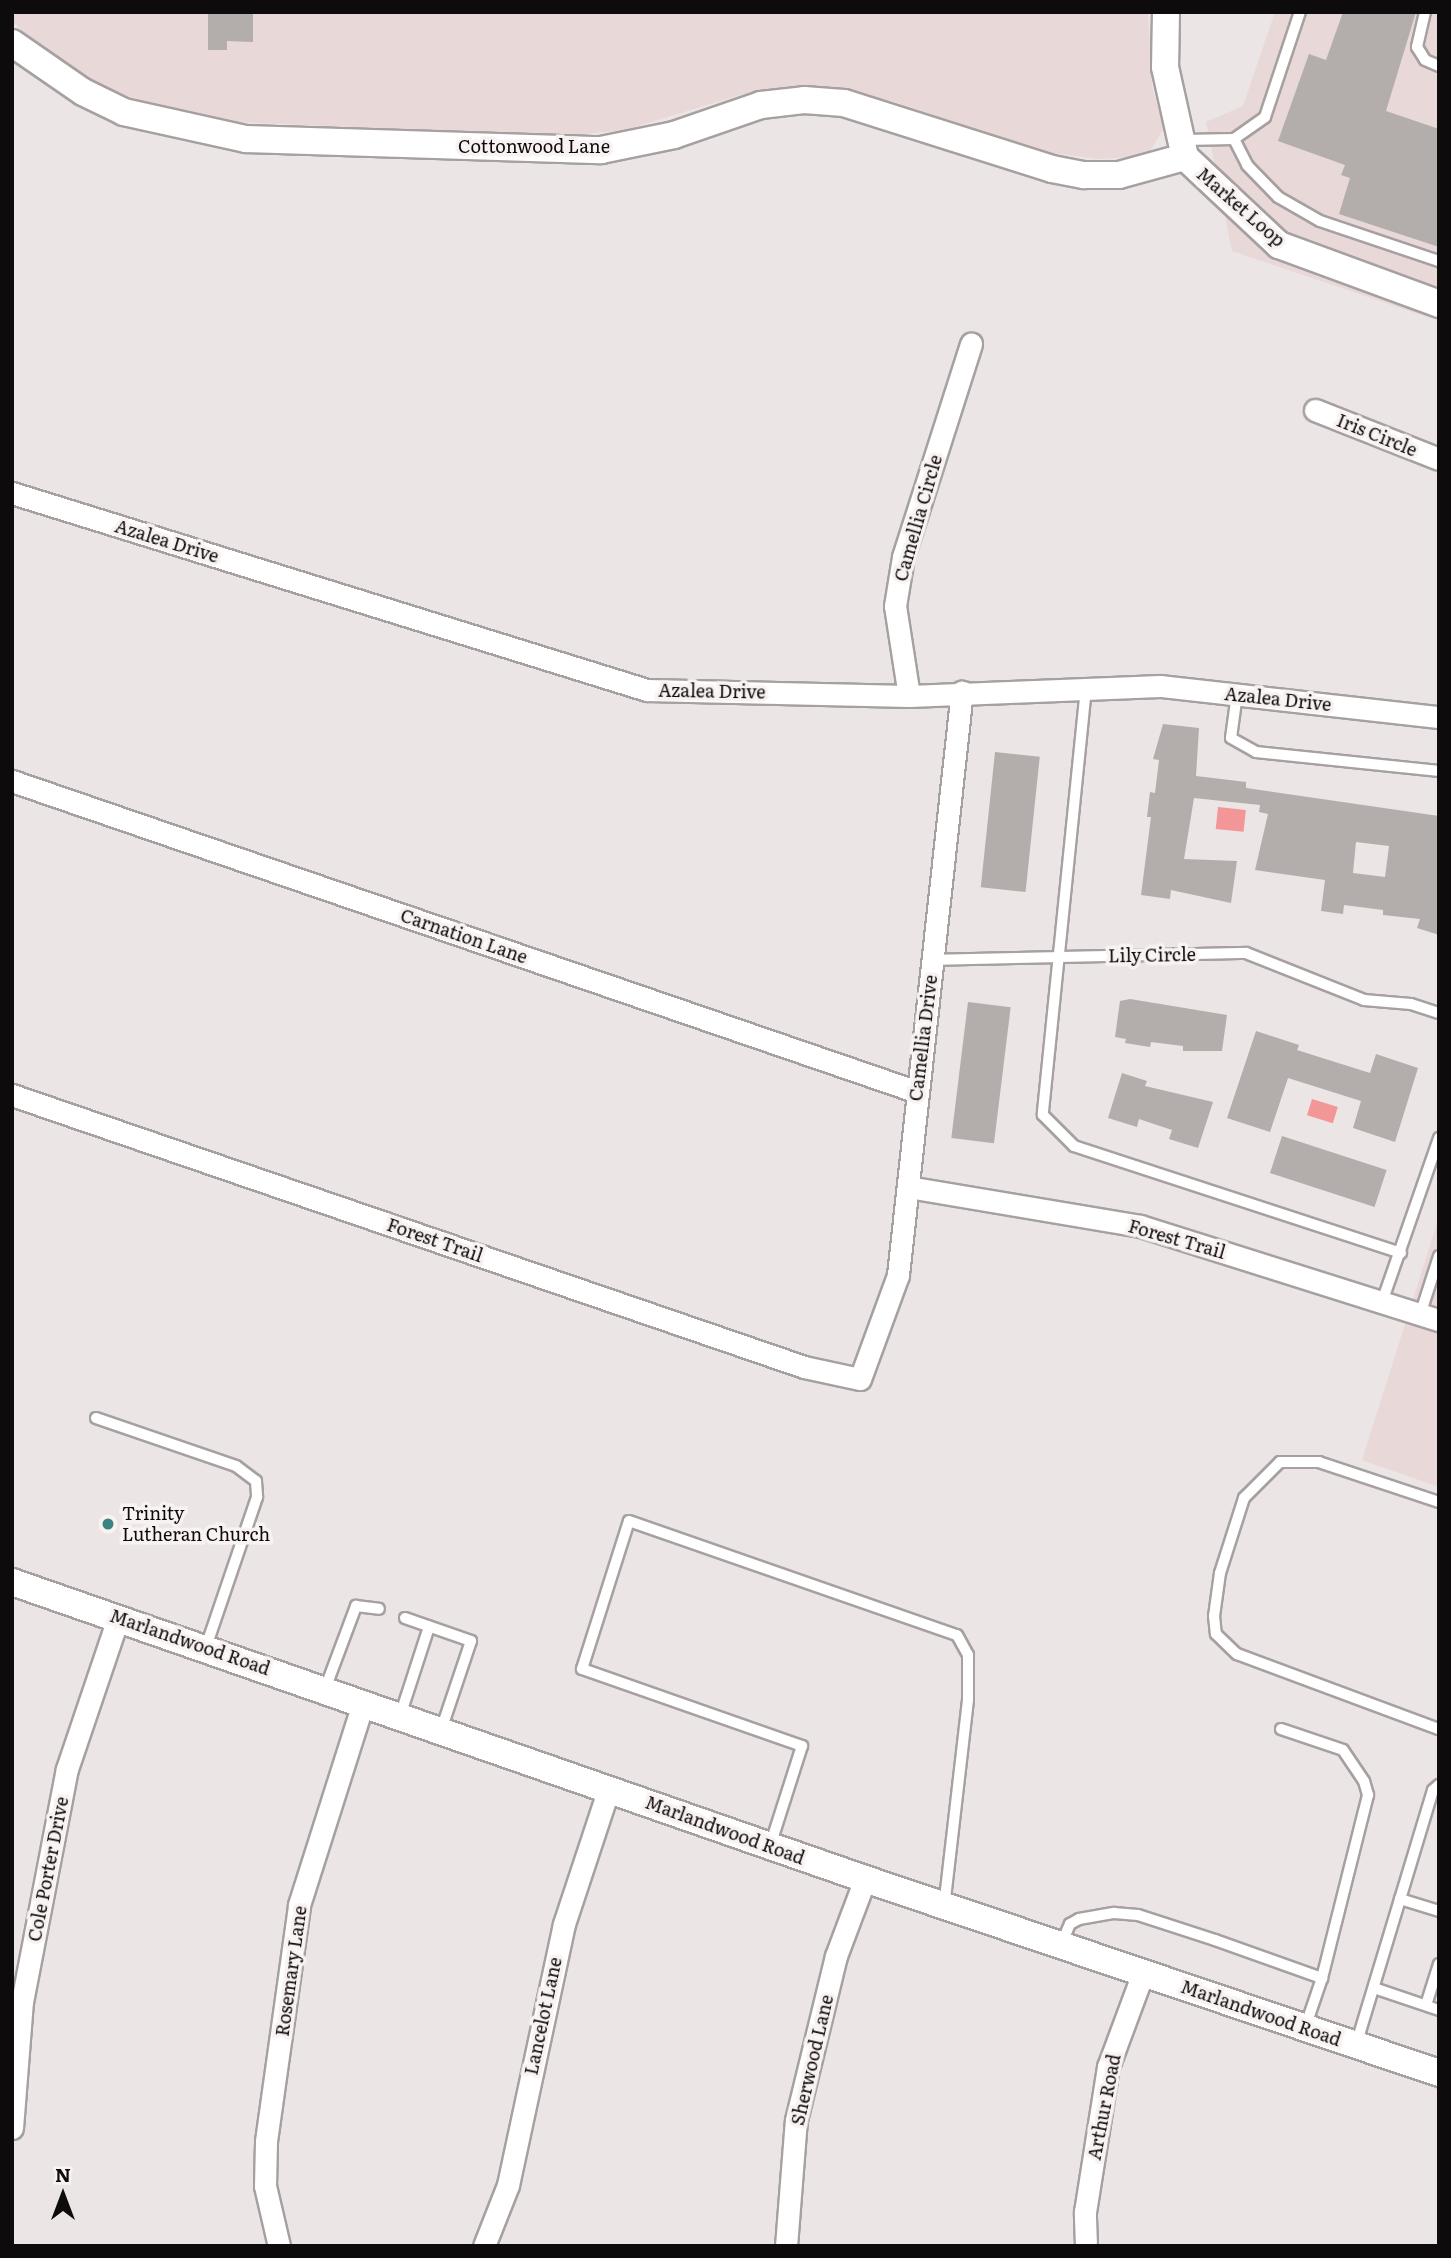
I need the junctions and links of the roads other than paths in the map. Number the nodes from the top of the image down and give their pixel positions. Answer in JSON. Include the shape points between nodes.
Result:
{"nodes":[{"id":1,"x":1166,"y":12,"type":"edge"},
{"id":2,"x":1300,"y":12,"type":"edge"},
{"id":3,"x":1425,"y":12,"type":"edge"},
{"id":4,"x":12,"y":43,"type":"edge"},
{"id":5,"x":1439,"y":66,"type":"edge"},
{"id":6,"x":1234,"y":139,"type":"junction"},
{"id":7,"x":1183,"y":148,"type":"junction"},
{"id":8,"x":1439,"y":261,"type":"edge"},
{"id":9,"x":1439,"y":304,"type":"edge"},
{"id":10,"x":971,"y":344,"type":"dead end"},
{"id":11,"x":1315,"y":410,"type":"dead end"},
{"id":12,"x":1439,"y":459,"type":"edge"},
{"id":13,"x":12,"y":493,"type":"edge"},
{"id":14,"x":1086,"y":688,"type":"junction"},
{"id":15,"x":962,"y":691,"type":"junction"},
{"id":16,"x":1237,"y":694,"type":"junction"},
{"id":17,"x":909,"y":696,"type":"junction"},
{"id":18,"x":1439,"y":717,"type":"edge"},
{"id":19,"x":1439,"y":771,"type":"edge"},
{"id":20,"x":12,"y":781,"type":"edge"},
{"id":21,"x":1061,"y":957,"type":"junction"},
{"id":22,"x":932,"y":960,"type":"junction"},
{"id":23,"x":1439,"y":1013,"type":"edge"},
{"id":24,"x":915,"y":1091,"type":"junction"},
{"id":25,"x":12,"y":1095,"type":"edge"},
{"id":26,"x":1439,"y":1139,"type":"edge"},
{"id":27,"x":908,"y":1187,"type":"junction"},
{"id":28,"x":1401,"y":1253,"type":"junction"},
{"id":29,"x":1439,"y":1255,"type":"edge"},
{"id":30,"x":1382,"y":1303,"type":"junction"},
{"id":31,"x":1430,"y":1317,"type":"edge"},
{"id":32,"x":860,"y":1379,"type":"joint"},
{"id":33,"x":96,"y":1418,"type":"dead end"},
{"id":34,"x":1439,"y":1502,"type":"edge"},
{"id":35,"x":12,"y":1582,"type":"edge"},
{"id":36,"x":379,"y":1609,"type":"dead end"},
{"id":37,"x":118,"y":1618,"type":"junction"},
{"id":38,"x":405,"y":1618,"type":"dead end"},
{"id":39,"x":429,"y":1626,"type":"junction"},
{"id":40,"x":206,"y":1647,"type":"junction"},
{"id":41,"x":325,"y":1689,"type":"junction"},
{"id":42,"x":363,"y":1703,"type":"junction"},
{"id":43,"x":400,"y":1716,"type":"junction"},
{"id":44,"x":1281,"y":1729,"type":"dead end"},
{"id":45,"x":1439,"y":1729,"type":"edge"},
{"id":46,"x":441,"y":1730,"type":"junction"},
{"id":47,"x":1439,"y":1785,"type":"edge"},
{"id":48,"x":609,"y":1788,"type":"junction"},
{"id":49,"x":770,"y":1846,"type":"junction"},
{"id":50,"x":865,"y":1879,"type":"junction"},
{"id":51,"x":1399,"y":1899,"type":"junction"},
{"id":52,"x":944,"y":1906,"type":"junction"},
{"id":53,"x":1439,"y":1911,"type":"edge"},
{"id":54,"x":1061,"y":1945,"type":"junction"},
{"id":55,"x":1439,"y":1964,"type":"edge"},
{"id":56,"x":1143,"y":1973,"type":"junction"},
{"id":57,"x":1322,"y":1978,"type":"junction"},
{"id":58,"x":1374,"y":1988,"type":"junction"},
{"id":59,"x":17,"y":2000,"type":"edge"},
{"id":60,"x":1426,"y":2005,"type":"junction"},
{"id":61,"x":1439,"y":2010,"type":"edge"},
{"id":62,"x":1306,"y":2028,"type":"junction"},
{"id":63,"x":1356,"y":2045,"type":"junction"},
{"id":64,"x":1439,"y":2073,"type":"edge"},
{"id":65,"x":12,"y":2128,"type":"edge"},
{"id":66,"x":279,"y":2246,"type":"edge"},
{"id":67,"x":484,"y":2246,"type":"edge"},
{"id":68,"x":786,"y":2246,"type":"edge"},
{"id":69,"x":1086,"y":2246,"type":"edge"}],
"edges":[{"from":1,"to":7,"type":"street","via":[[1165,66]]},
{"from":2,"to":6,"type":"lane","via":[[1270,107],[1257,125]]},
{"from":3,"to":5,"type":"lane","via":[[1418,47],[1425,60]]},
{"from":4,"to":7,"type":"street","name":"Cottonwood Lane","via":[[83,92],[124,112],[246,139],[601,149],[674,135],[761,105],[804,100],[857,107],[1073,173],[1119,174]]},
{"from":6,"to":7,"type":"lane"},
{"from":6,"to":8,"type":"lane","via":[[1247,164],[1278,197],[1320,221]]},
{"from":7,"to":9,"type":"street","name":"Market Loop","via":[[1279,245]]},
{"from":10,"to":17,"type":"street","name":"Camellia Circle","via":[[903,557],[895,606]]},
{"from":11,"to":12,"type":"street","name":"Iris Circle"},
{"from":13,"to":17,"type":"street","name":"Azalea Drive","via":[[647,690]]},
{"from":14,"to":15,"type":"street","name":"Azalea Drive"},
{"from":14,"to":16,"type":"street","name":"Azalea Drive","via":[[1161,686]]},
{"from":14,"to":21,"type":"lane"},
{"from":15,"to":17,"type":"street","name":"Azalea Drive"},
{"from":15,"to":22,"type":"street","name":"Camellia Drive"},
{"from":16,"to":18,"type":"street","name":"Azalea Drive"},
{"from":16,"to":19,"type":"lane","via":[[1231,738],[1256,752]]},
{"from":20,"to":24,"type":"street","name":"Carnation Lane"},
{"from":21,"to":22,"type":"lane","name":"Lily Circle"},
{"from":21,"to":23,"type":"lane","name":"Lily Circle","via":[[1246,953],[1364,1000],[1411,1004]]},
{"from":21,"to":28,"type":"lane","via":[[1043,1115],[1074,1146]]},
{"from":22,"to":24,"type":"street","name":"Camellia Drive"},
{"from":24,"to":27,"type":"street","name":"Camellia Drive"},
{"from":25,"to":32,"type":"street","name":"Forest Trail","via":[[804,1367]]},
{"from":26,"to":28,"type":"lane"},
{"from":27,"to":30,"type":"street","name":"Forest Trail","via":[[1140,1226]]},
{"from":27,"to":32,"type":"street","name":"Camellia Drive","via":[[898,1275]]},
{"from":28,"to":30,"type":"lane"},
{"from":29,"to":31,"type":"lane"},
{"from":30,"to":31,"type":"street","name":"Forest Trail"},
{"from":33,"to":40,"type":"lane","via":[[236,1466],[256,1481],[257,1497]]},
{"from":34,"to":45,"type":"lane","via":[[1319,1462],[1280,1462],[1244,1498],[1220,1573],[1214,1616],[1216,1634],[1237,1654]]},
{"from":35,"to":37,"type":"street","name":"Marlandwood Road"},
{"from":36,"to":41,"type":"lane","via":[[364,1603],[356,1606]]},
{"from":37,"to":40,"type":"street","name":"Marlandwood Road"},
{"from":37,"to":59,"type":"street","name":"Cole Porter Drive","via":[[67,1769]]},
{"from":38,"to":39,"type":"lane"},
{"from":39,"to":43,"type":"lane"},
{"from":39,"to":46,"type":"lane","via":[[471,1641]]},
{"from":40,"to":41,"type":"street","name":"Marlandwood Road"},
{"from":41,"to":42,"type":"street","name":"Marlandwood Road"},
{"from":42,"to":43,"type":"street","name":"Marlandwood Road"},
{"from":42,"to":66,"type":"street","name":"Rosemary Lane","via":[[299,1905],[266,2141],[265,2186]]},
{"from":43,"to":46,"type":"street","name":"Marlandwood Road"},
{"from":44,"to":57,"type":"lane","via":[[1343,1750],[1360,1773],[1368,1796]]},
{"from":46,"to":48,"type":"street","name":"Marlandwood Road"},
{"from":47,"to":51,"type":"lane"},
{"from":48,"to":49,"type":"street","name":"Marlandwood Road"},
{"from":48,"to":67,"type":"street","name":"Lancelot Lane","via":[[560,1936],[508,2185]]},
{"from":49,"to":50,"type":"street","name":"Marlandwood Road"},
{"from":49,"to":52,"type":"lane","via":[[802,1746],[582,1669],[629,1521],[957,1635],[968,1655],[968,1700]]},
{"from":50,"to":52,"type":"street","name":"Marlandwood Road"},
{"from":50,"to":68,"type":"street","name":"Sherwood Lane","via":[[836,1956],[796,2120]]},
{"from":51,"to":53,"type":"lane"},
{"from":51,"to":58,"type":"lane"},
{"from":52,"to":54,"type":"street","name":"Marlandwood Road"},
{"from":54,"to":56,"type":"street","name":"Marlandwood Road"},
{"from":54,"to":57,"type":"lane","via":[[1070,1924],[1079,1919],[1092,1914],[1138,1915]]},
{"from":55,"to":60,"type":"lane"},
{"from":56,"to":62,"type":"street","name":"Marlandwood Road"},
{"from":56,"to":69,"type":"street","name":"Arthur Road","via":[[1108,2067],[1085,2212]]},
{"from":57,"to":62,"type":"lane"},
{"from":58,"to":60,"type":"lane"},
{"from":58,"to":63,"type":"lane"},
{"from":59,"to":65,"type":"street","name":"Cole Porter Drive"},
{"from":60,"to":61,"type":"lane"},
{"from":62,"to":63,"type":"street","name":"Marlandwood Road"},
{"from":63,"to":64,"type":"street","name":"Marlandwood Road"}]}
